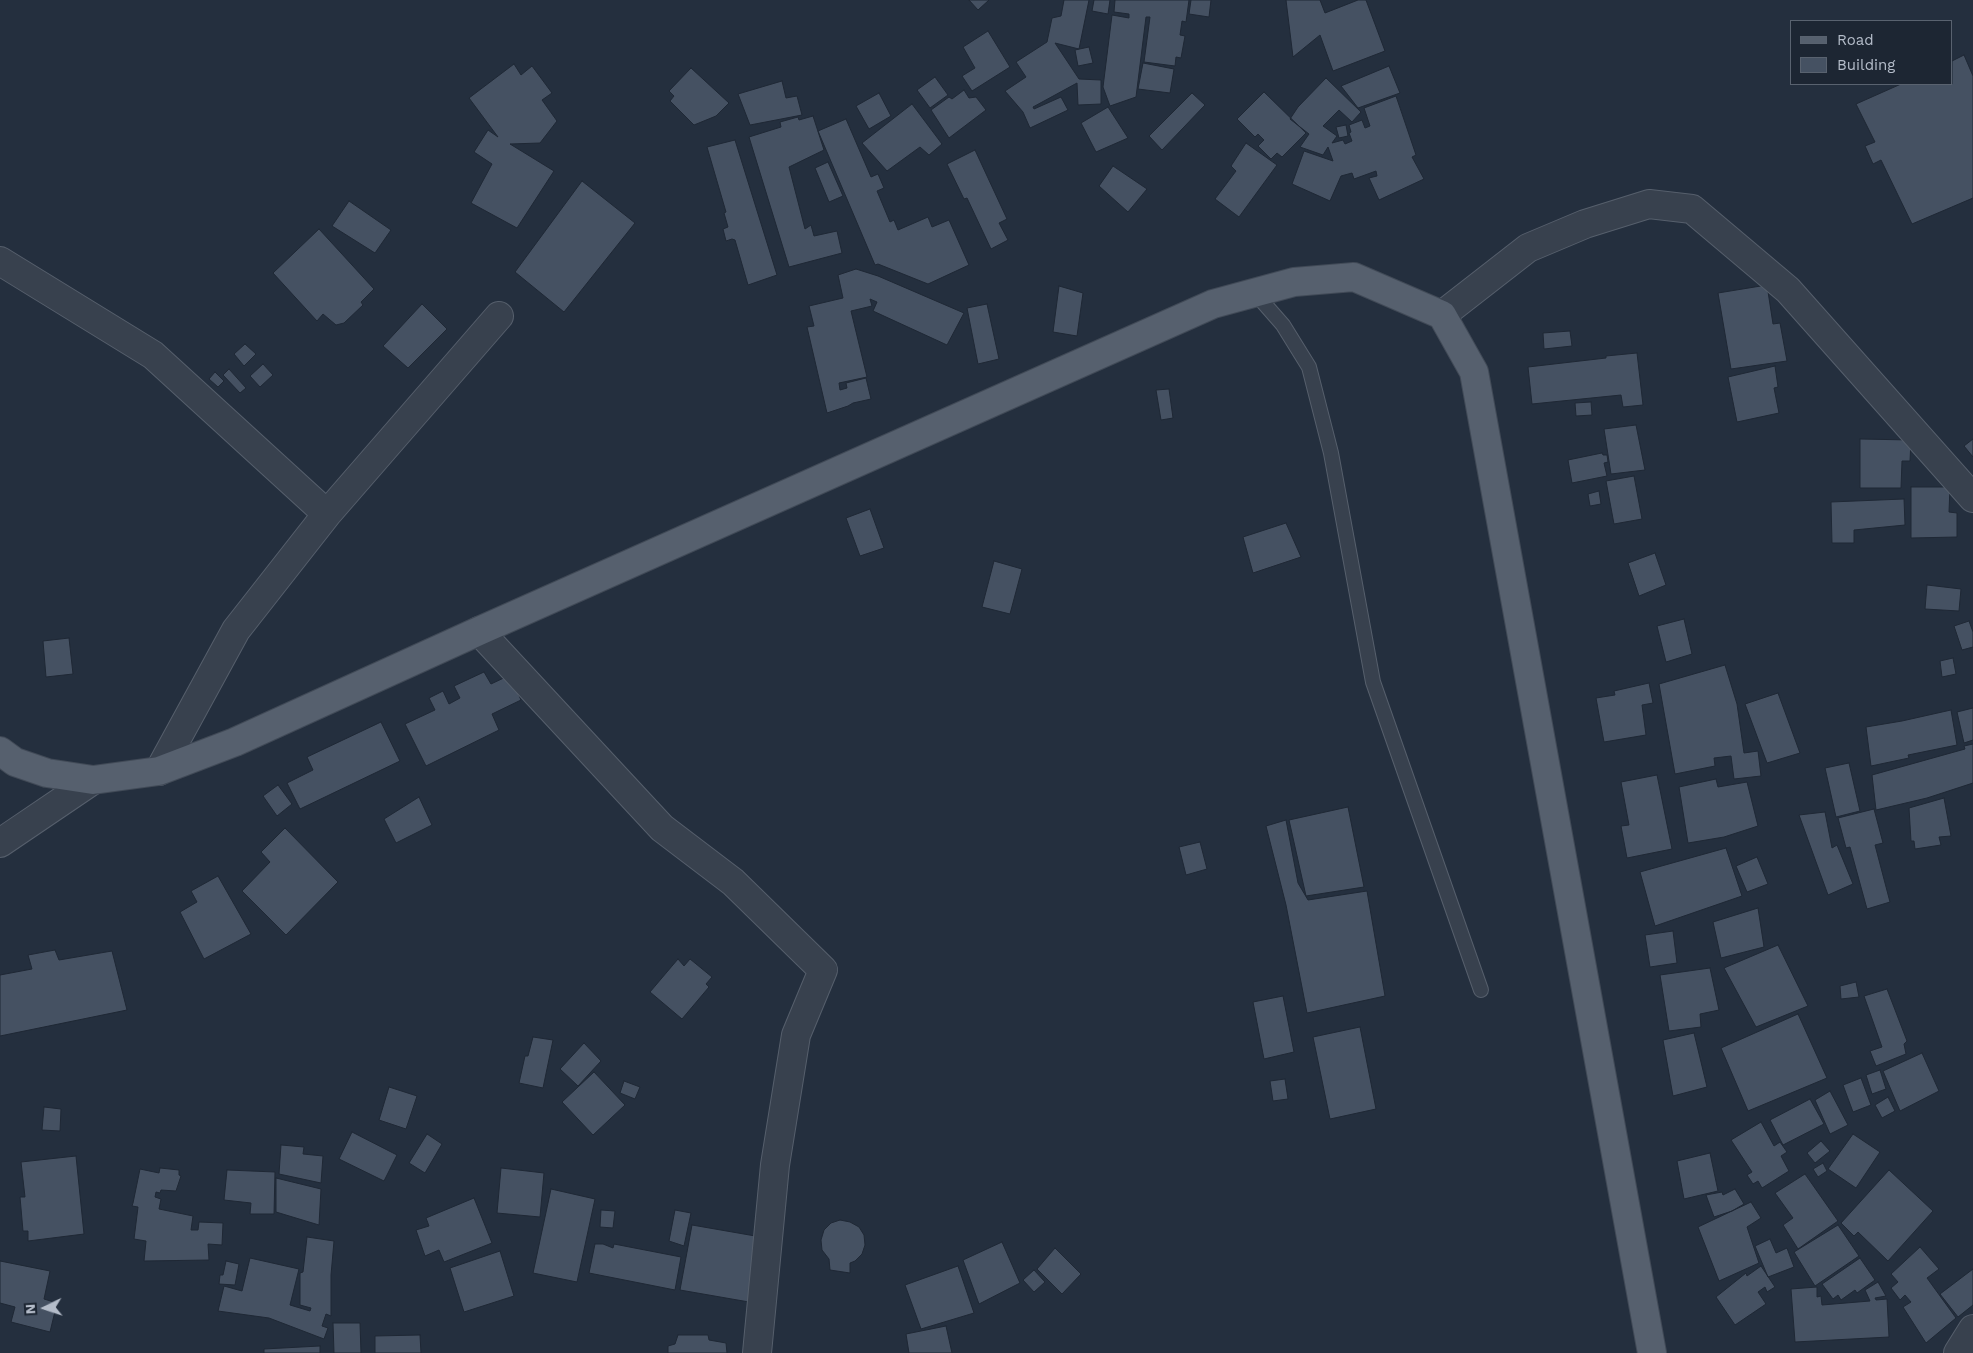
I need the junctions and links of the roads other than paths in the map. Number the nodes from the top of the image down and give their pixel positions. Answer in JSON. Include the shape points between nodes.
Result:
{"nodes":[{"id":1,"x":0,"y":261,"type":"edge"},
{"id":2,"x":1255,"y":293,"type":"junction"},
{"id":3,"x":1442,"y":315,"type":"junction"},
{"id":4,"x":499,"y":316,"type":"dead end"},
{"id":5,"x":1973,"y":498,"type":"edge"},
{"id":6,"x":326,"y":514,"type":"junction"},
{"id":7,"x":479,"y":631,"type":"junction"},
{"id":8,"x":0,"y":751,"type":"edge"},
{"id":9,"x":158,"y":771,"type":"junction"},
{"id":10,"x":93,"y":780,"type":"junction"},
{"id":11,"x":0,"y":843,"type":"edge"},
{"id":12,"x":1482,"y":990,"type":"dead end"},
{"id":13,"x":1973,"y":1329,"type":"edge"},
{"id":14,"x":756,"y":1353,"type":"edge"},
{"id":15,"x":1652,"y":1353,"type":"edge"},
{"id":16,"x":1958,"y":1353,"type":"edge"}],
"edges":[{"from":1,"to":6,"type":"street","via":[[153,355]]},
{"from":2,"to":3,"type":"main road","via":[[1294,282],[1354,277]]},
{"from":2,"to":7,"type":"main road","via":[[1213,304]]},
{"from":2,"to":12,"type":"lane","via":[[1283,325],[1309,367],[1331,453],[1374,682]]},
{"from":3,"to":5,"type":"street","via":[[1528,248],[1585,224],[1649,204],[1692,209],[1788,290]]},
{"from":3,"to":15,"type":"main road","via":[[1474,372]]},
{"from":4,"to":6,"type":"street"},
{"from":6,"to":9,"type":"street","via":[[236,630]]},
{"from":7,"to":9,"type":"main road","via":[[235,742]]},
{"from":7,"to":14,"type":"street","via":[[662,828],[733,882],[823,970],[796,1035],[776,1165]]},
{"from":8,"to":10,"type":"main road","via":[[15,762],[47,773]]},
{"from":9,"to":10,"type":"main road"},
{"from":10,"to":11,"type":"street"},
{"from":13,"to":16,"type":"street"}]}
